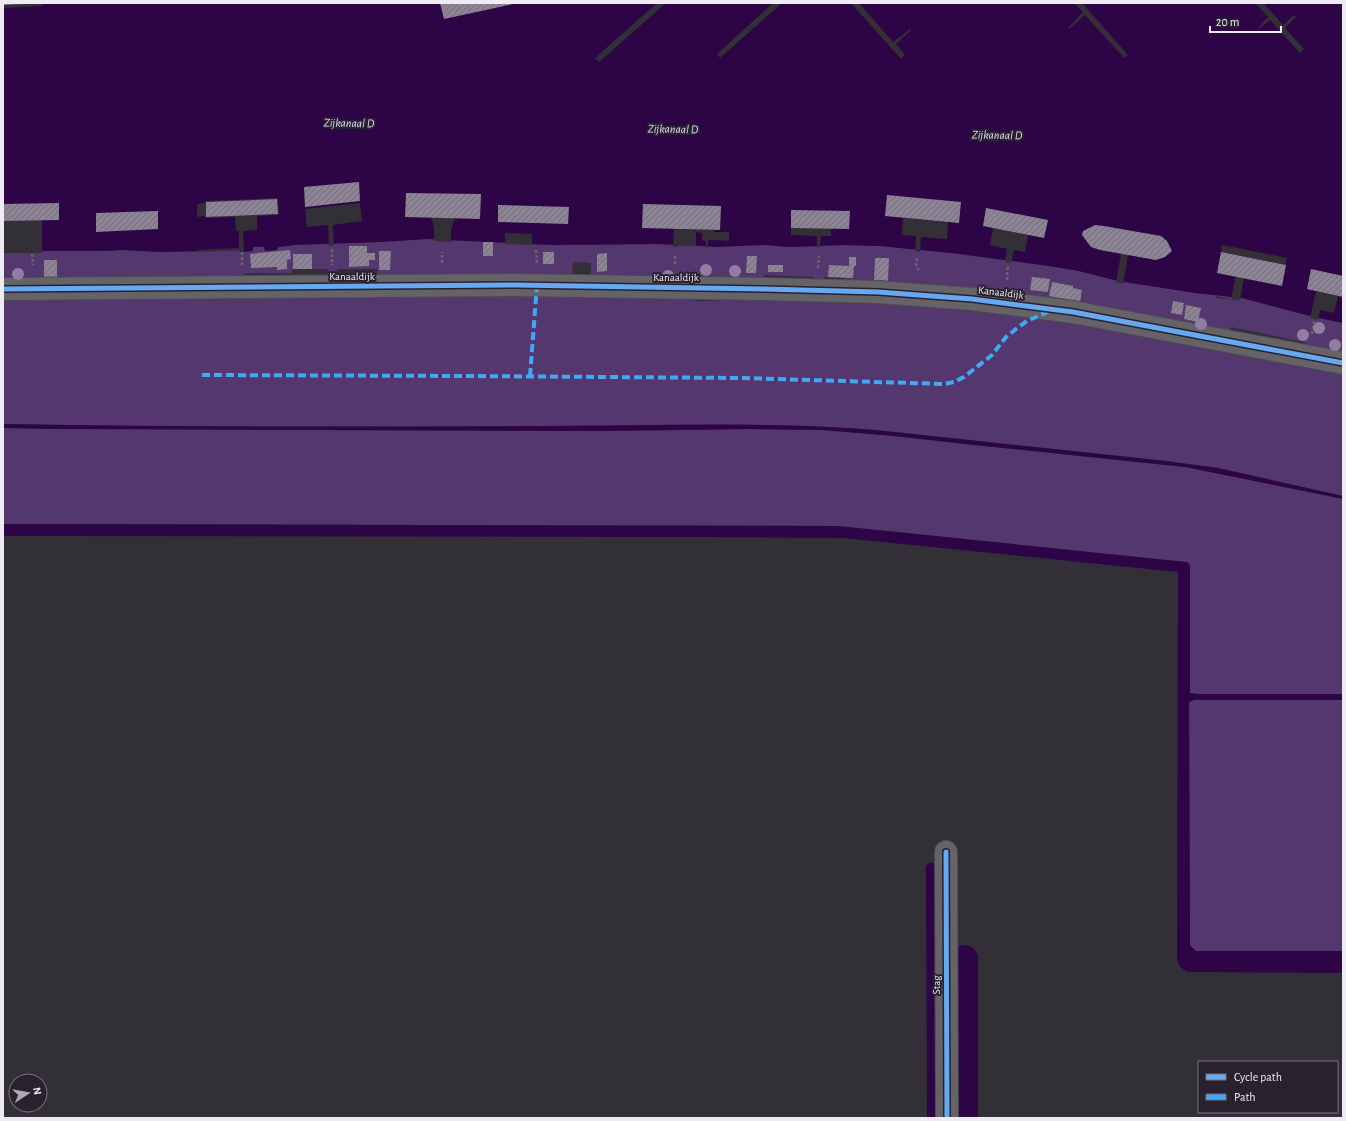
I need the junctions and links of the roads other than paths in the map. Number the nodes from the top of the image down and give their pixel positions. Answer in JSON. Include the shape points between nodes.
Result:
{"nodes":[{"id":1,"x":3,"y":289,"type":"edge"},
{"id":2,"x":1343,"y":363,"type":"edge"},
{"id":3,"x":946,"y":852,"type":"dead end"},
{"id":4,"x":946,"y":1118,"type":"edge"}],
"edges":[{"from":1,"to":2,"type":"street","name":"Kanaaldijk","via":[[516,285],[878,292],[972,299],[1073,312]]},
{"from":3,"to":4,"type":"street","name":"Stag"}]}
